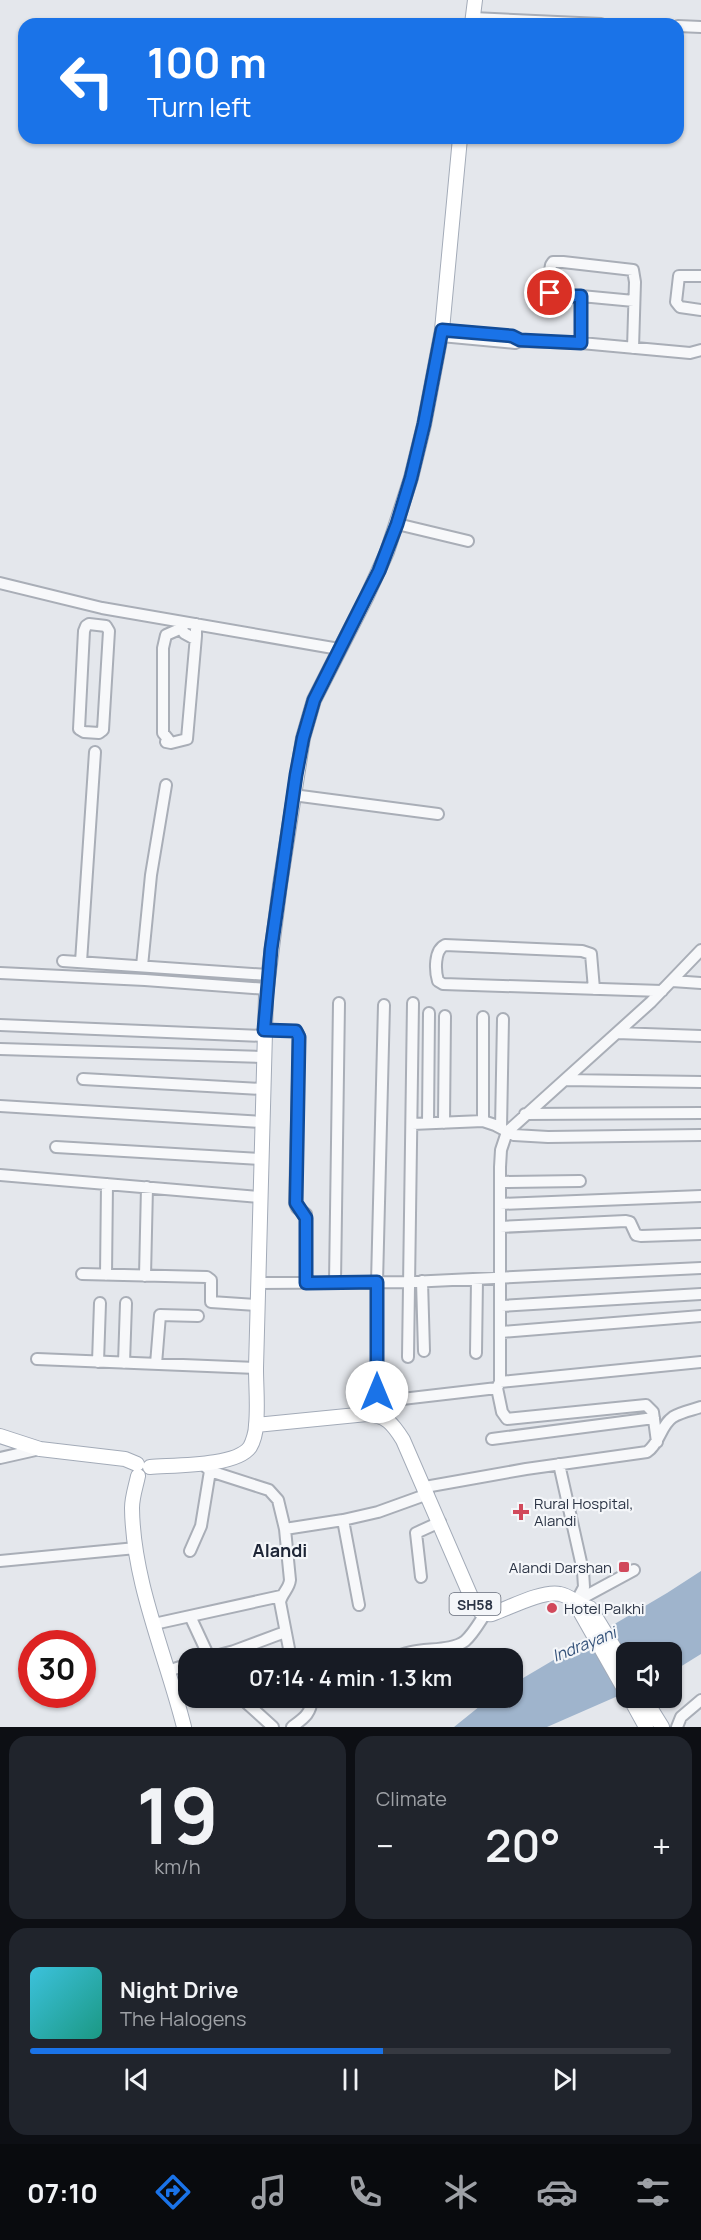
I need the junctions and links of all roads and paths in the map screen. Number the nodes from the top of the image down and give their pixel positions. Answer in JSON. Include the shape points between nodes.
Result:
{"nodes":[{"id":1,"x":475,"y":0,"type":"edge"},
{"id":2,"x":472,"y":18,"type":"edge"},
{"id":3,"x":684,"y":26,"type":"edge"},
{"id":4,"x":701,"y":27,"type":"edge"},
{"id":5,"x":459,"y":144,"type":"edge"},
{"id":6,"x":701,"y":276,"type":"edge"},
{"id":7,"x":581,"y":296,"type":"junction"},
{"id":8,"x":634,"y":301,"type":"junction"},
{"id":9,"x":701,"y":310,"type":"edge"},
{"id":10,"x":442,"y":333,"type":"junction"},
{"id":11,"x":581,"y":343,"type":"junction"},
{"id":12,"x":633,"y":348,"type":"junction"},
{"id":13,"x":701,"y":349,"type":"edge"},
{"id":14,"x":397,"y":524,"type":"junction"},
{"id":15,"x":468,"y":541,"type":"dead end"},
{"id":16,"x":0,"y":583,"type":"edge"},
{"id":17,"x":98,"y":607,"type":"junction"},
{"id":18,"x":96,"y":624,"type":"junction"},
{"id":19,"x":196,"y":624,"type":"junction"},
{"id":20,"x":195,"y":639,"type":"junction"},
{"id":21,"x":339,"y":649,"type":"junction"},
{"id":22,"x":95,"y":752,"type":"dead end"},
{"id":23,"x":166,"y":785,"type":"dead end"},
{"id":24,"x":293,"y":795,"type":"junction"},
{"id":25,"x":438,"y":814,"type":"dead end"},
{"id":26,"x":701,"y":950,"type":"edge"},
{"id":27,"x":63,"y":961,"type":"dead end"},
{"id":28,"x":81,"y":962,"type":"junction"},
{"id":29,"x":142,"y":966,"type":"junction"},
{"id":30,"x":0,"y":973,"type":"edge"},
{"id":31,"x":672,"y":981,"type":"junction"},
{"id":32,"x":267,"y":982,"type":"junction"},
{"id":33,"x":701,"y":983,"type":"edge"},
{"id":34,"x":594,"y":989,"type":"junction"},
{"id":35,"x":662,"y":991,"type":"junction"},
{"id":36,"x":339,"y":1003,"type":"dead end"},
{"id":37,"x":413,"y":1003,"type":"dead end"},
{"id":38,"x":384,"y":1005,"type":"dead end"},
{"id":39,"x":429,"y":1013,"type":"dead end"},
{"id":40,"x":445,"y":1016,"type":"dead end"},
{"id":41,"x":483,"y":1017,"type":"dead end"},
{"id":42,"x":503,"y":1019,"type":"dead end"},
{"id":43,"x":0,"y":1025,"type":"edge"},
{"id":44,"x":264,"y":1033,"type":"junction"},
{"id":45,"x":617,"y":1033,"type":"junction"},
{"id":46,"x":701,"y":1036,"type":"edge"},
{"id":47,"x":0,"y":1049,"type":"edge"},
{"id":48,"x":263,"y":1057,"type":"junction"},
{"id":49,"x":83,"y":1079,"type":"dead end"},
{"id":50,"x":565,"y":1080,"type":"junction"},
{"id":51,"x":701,"y":1082,"type":"edge"},
{"id":52,"x":262,"y":1089,"type":"junction"},
{"id":53,"x":0,"y":1106,"type":"edge"},
{"id":54,"x":701,"y":1113,"type":"edge"},
{"id":55,"x":525,"y":1114,"type":"junction"},
{"id":56,"x":483,"y":1121,"type":"junction"},
{"id":57,"x":262,"y":1122,"type":"junction"},
{"id":58,"x":428,"y":1123,"type":"junction"},
{"id":59,"x":444,"y":1123,"type":"junction"},
{"id":60,"x":412,"y":1124,"type":"junction"},
{"id":61,"x":504,"y":1130,"type":"junction"},
{"id":62,"x":701,"y":1136,"type":"edge"},
{"id":63,"x":56,"y":1147,"type":"dead end"},
{"id":64,"x":261,"y":1159,"type":"junction"},
{"id":65,"x":0,"y":1174,"type":"edge"},
{"id":66,"x":580,"y":1181,"type":"dead end"},
{"id":67,"x":500,"y":1182,"type":"junction"},
{"id":68,"x":107,"y":1184,"type":"junction"},
{"id":69,"x":147,"y":1187,"type":"junction"},
{"id":70,"x":701,"y":1196,"type":"edge"},
{"id":71,"x":260,"y":1197,"type":"junction"},
{"id":72,"x":500,"y":1204,"type":"junction"},
{"id":73,"x":500,"y":1227,"type":"junction"},
{"id":74,"x":701,"y":1234,"type":"edge"},
{"id":75,"x":701,"y":1268,"type":"edge"},
{"id":76,"x":82,"y":1274,"type":"dead end"},
{"id":77,"x":106,"y":1275,"type":"junction"},
{"id":78,"x":145,"y":1276,"type":"junction"},
{"id":79,"x":501,"y":1278,"type":"junction"},
{"id":80,"x":477,"y":1279,"type":"junction"},
{"id":81,"x":422,"y":1281,"type":"junction"},
{"id":82,"x":335,"y":1282,"type":"junction"},
{"id":83,"x":377,"y":1282,"type":"junction"},
{"id":84,"x":410,"y":1282,"type":"junction"},
{"id":85,"x":258,"y":1283,"type":"junction"},
{"id":86,"x":306,"y":1283,"type":"junction"},
{"id":87,"x":701,"y":1294,"type":"edge"},
{"id":88,"x":100,"y":1303,"type":"dead end"},
{"id":89,"x":126,"y":1303,"type":"dead end"},
{"id":90,"x":257,"y":1305,"type":"junction"},
{"id":91,"x":501,"y":1306,"type":"junction"},
{"id":92,"x":198,"y":1316,"type":"dead end"},
{"id":93,"x":701,"y":1316,"type":"edge"},
{"id":94,"x":501,"y":1332,"type":"junction"},
{"id":95,"x":424,"y":1351,"type":"dead end"},
{"id":96,"x":476,"y":1353,"type":"dead end"},
{"id":97,"x":408,"y":1357,"type":"dead end"},
{"id":98,"x":37,"y":1359,"type":"dead end"},
{"id":99,"x":98,"y":1362,"type":"junction"},
{"id":100,"x":701,"y":1362,"type":"edge"},
{"id":101,"x":124,"y":1363,"type":"junction"},
{"id":102,"x":156,"y":1364,"type":"junction"},
{"id":103,"x":256,"y":1368,"type":"junction"},
{"id":104,"x":499,"y":1385,"type":"junction"},
{"id":105,"x":402,"y":1399,"type":"junction"},
{"id":106,"x":701,"y":1407,"type":"edge"},
{"id":107,"x":380,"y":1414,"type":"junction"},
{"id":108,"x":654,"y":1418,"type":"junction"},
{"id":109,"x":256,"y":1425,"type":"junction"},
{"id":110,"x":0,"y":1436,"type":"edge"},
{"id":111,"x":492,"y":1439,"type":"dead end"},
{"id":112,"x":657,"y":1442,"type":"junction"},
{"id":113,"x":40,"y":1449,"type":"junction"},
{"id":114,"x":0,"y":1458,"type":"edge"},
{"id":115,"x":559,"y":1464,"type":"junction"},
{"id":116,"x":207,"y":1468,"type":"junction"},
{"id":117,"x":142,"y":1469,"type":"junction"},
{"id":118,"x":427,"y":1491,"type":"junction"},
{"id":119,"x":344,"y":1520,"type":"junction"},
{"id":120,"x":440,"y":1522,"type":"junction"},
{"id":121,"x":285,"y":1529,"type":"junction"},
{"id":122,"x":136,"y":1548,"type":"junction"},
{"id":123,"x":190,"y":1551,"type":"dead end"},
{"id":124,"x":0,"y":1561,"type":"edge"},
{"id":125,"x":634,"y":1570,"type":"dead end"},
{"id":126,"x":421,"y":1577,"type":"dead end"},
{"id":127,"x":281,"y":1596,"type":"junction"},
{"id":128,"x":359,"y":1605,"type":"dead end"},
{"id":129,"x":583,"y":1609,"type":"junction"},
{"id":130,"x":485,"y":1614,"type":"junction"},
{"id":131,"x":190,"y":1616,"type":"junction"},
{"id":132,"x":154,"y":1624,"type":"junction"},
{"id":133,"x":285,"y":1632,"type":"junction"},
{"id":134,"x":204,"y":1648,"type":"edge"},
{"id":135,"x":242,"y":1648,"type":"edge"},
{"id":136,"x":289,"y":1648,"type":"edge"},
{"id":137,"x":432,"y":1648,"type":"edge"},
{"id":138,"x":616,"y":1654,"type":"edge"},
{"id":139,"x":178,"y":1668,"type":"edge"},
{"id":140,"x":168,"y":1671,"type":"junction"},
{"id":141,"x":616,"y":1673,"type":"edge"},
{"id":142,"x":701,"y":1700,"type":"edge"},
{"id":143,"x":252,"y":1708,"type":"edge"},
{"id":144,"x":311,"y":1708,"type":"edge"},
{"id":145,"x":636,"y":1708,"type":"edge"},
{"id":146,"x":650,"y":1708,"type":"edge"},
{"id":147,"x":184,"y":1727,"type":"edge"},
{"id":148,"x":273,"y":1727,"type":"edge"},
{"id":149,"x":292,"y":1727,"type":"edge"},
{"id":150,"x":646,"y":1727,"type":"edge"},
{"id":151,"x":662,"y":1727,"type":"edge"},
{"id":152,"x":677,"y":1727,"type":"edge"}],
"edges":[{"from":1,"to":2,"type":"main road"},
{"from":3,"to":4,"type":"street"},
{"from":5,"to":10,"type":"main road"},
{"from":6,"to":9,"type":"street","via":[[679,276],[676,302],[680,307]]},
{"from":7,"to":8,"type":"street"},
{"from":7,"to":8,"type":"street","via":[[550,293],[547,287],[553,262],[633,270]]},
{"from":7,"to":11,"type":"street"},
{"from":8,"to":12,"type":"street"},
{"from":10,"to":11,"type":"street","via":[[515,343]]},
{"from":10,"to":14,"type":"main road","via":[[422,435]]},
{"from":11,"to":12,"type":"street"},
{"from":12,"to":13,"type":"street","via":[[690,353]]},
{"from":14,"to":15,"type":"street"},
{"from":14,"to":21,"type":"main road","via":[[379,571]]},
{"from":16,"to":17,"type":"street"},
{"from":17,"to":18,"type":"street"},
{"from":17,"to":19,"type":"street"},
{"from":18,"to":18,"type":"street","via":[[109,631],[103,730],[99,733],[84,732],[79,724],[84,631]]},
{"from":19,"to":20,"type":"street"},
{"from":19,"to":21,"type":"street"},
{"from":20,"to":20,"type":"street","via":[[182,628],[166,635],[162,688],[166,742],[187,740]]},
{"from":21,"to":24,"type":"main road","via":[[314,700]]},
{"from":22,"to":28,"type":"street"},
{"from":23,"to":29,"type":"street","via":[[151,875]]},
{"from":24,"to":25,"type":"street"},
{"from":24,"to":32,"type":"main road"},
{"from":26,"to":31,"type":"street"},
{"from":27,"to":28,"type":"street"},
{"from":28,"to":29,"type":"street"},
{"from":29,"to":32,"type":"street"},
{"from":30,"to":32,"type":"street"},
{"from":31,"to":33,"type":"street"},
{"from":31,"to":35,"type":"street"},
{"from":32,"to":44,"type":"main road"},
{"from":34,"to":34,"type":"street","via":[[591,954],[582,951],[445,945],[438,951],[436,976],[442,984]]},
{"from":34,"to":35,"type":"street"},
{"from":35,"to":45,"type":"street"},
{"from":36,"to":82,"type":"street"},
{"from":37,"to":60,"type":"street"},
{"from":38,"to":83,"type":"street"},
{"from":39,"to":58,"type":"street"},
{"from":40,"to":59,"type":"street"},
{"from":41,"to":56,"type":"street"},
{"from":42,"to":61,"type":"street"},
{"from":43,"to":44,"type":"street"},
{"from":44,"to":48,"type":"main road"},
{"from":44,"to":86,"type":"street","via":[[296,1031],[299,1037],[296,1203],[306,1218]]},
{"from":45,"to":46,"type":"street"},
{"from":45,"to":50,"type":"street"},
{"from":47,"to":48,"type":"street"},
{"from":48,"to":52,"type":"main road"},
{"from":49,"to":52,"type":"street"},
{"from":50,"to":51,"type":"street"},
{"from":50,"to":55,"type":"street"},
{"from":52,"to":57,"type":"main road"},
{"from":53,"to":57,"type":"street"},
{"from":54,"to":55,"type":"street"},
{"from":55,"to":61,"type":"street"},
{"from":56,"to":59,"type":"street"},
{"from":56,"to":61,"type":"street"},
{"from":57,"to":64,"type":"main road"},
{"from":58,"to":59,"type":"street"},
{"from":58,"to":60,"type":"street"},
{"from":60,"to":84,"type":"street"},
{"from":61,"to":62,"type":"street","via":[[548,1137]]},
{"from":61,"to":67,"type":"street"},
{"from":63,"to":64,"type":"street"},
{"from":64,"to":71,"type":"main road"},
{"from":65,"to":68,"type":"street"},
{"from":66,"to":67,"type":"street"},
{"from":67,"to":72,"type":"street"},
{"from":68,"to":69,"type":"street"},
{"from":68,"to":77,"type":"street"},
{"from":69,"to":71,"type":"street"},
{"from":69,"to":78,"type":"street"},
{"from":70,"to":72,"type":"street"},
{"from":71,"to":85,"type":"main road"},
{"from":72,"to":73,"type":"street"},
{"from":73,"to":74,"type":"street","via":[[626,1221],[641,1236]]},
{"from":73,"to":79,"type":"street"},
{"from":75,"to":79,"type":"street"},
{"from":76,"to":77,"type":"street"},
{"from":77,"to":78,"type":"street"},
{"from":78,"to":90,"type":"street","via":[[207,1277],[211,1282],[211,1302]]},
{"from":79,"to":80,"type":"street"},
{"from":79,"to":91,"type":"street"},
{"from":80,"to":81,"type":"street"},
{"from":80,"to":96,"type":"street"},
{"from":81,"to":84,"type":"street"},
{"from":81,"to":95,"type":"street"},
{"from":82,"to":83,"type":"street"},
{"from":82,"to":86,"type":"street"},
{"from":83,"to":84,"type":"street"},
{"from":83,"to":105,"type":"street","via":[[377,1392]]},
{"from":84,"to":97,"type":"street"},
{"from":85,"to":86,"type":"street"},
{"from":85,"to":90,"type":"main road"},
{"from":87,"to":91,"type":"street"},
{"from":88,"to":99,"type":"street"},
{"from":89,"to":101,"type":"street"},
{"from":90,"to":103,"type":"main road"},
{"from":91,"to":94,"type":"street"},
{"from":92,"to":102,"type":"street","via":[[160,1315]]},
{"from":93,"to":94,"type":"street"},
{"from":94,"to":104,"type":"street"},
{"from":98,"to":99,"type":"street"},
{"from":99,"to":101,"type":"street"},
{"from":100,"to":104,"type":"street"},
{"from":101,"to":102,"type":"street"},
{"from":102,"to":103,"type":"street"},
{"from":103,"to":109,"type":"main road"},
{"from":104,"to":105,"type":"street"},
{"from":104,"to":108,"type":"street","via":[[502,1412],[507,1419],[640,1405],[652,1408]]},
{"from":105,"to":107,"type":"street"},
{"from":106,"to":112,"type":"street","via":[[672,1418]]},
{"from":107,"to":109,"type":"main road"},
{"from":107,"to":118,"type":"main road","number":"SH58","via":[[403,1440]]},
{"from":108,"to":111,"type":"street"},
{"from":108,"to":112,"type":"street"},
{"from":109,"to":116,"type":"main road","via":[[249,1449]]},
{"from":110,"to":113,"type":"main road"},
{"from":112,"to":115,"type":"street","via":[[637,1455]]},
{"from":113,"to":114,"type":"street"},
{"from":113,"to":117,"type":"main road","via":[[125,1459]]},
{"from":115,"to":118,"type":"street"},
{"from":115,"to":129,"type":"street","via":[[583,1571]]},
{"from":116,"to":117,"type":"main road"},
{"from":116,"to":121,"type":"street","via":[[269,1490],[278,1500]]},
{"from":116,"to":123,"type":"street","via":[[201,1526]]},
{"from":117,"to":122,"type":"main road","via":[[132,1506]]},
{"from":118,"to":119,"type":"street","via":[[378,1512]]},
{"from":118,"to":120,"type":"main road","number":"SH58"},
{"from":119,"to":121,"type":"street"},
{"from":119,"to":128,"type":"street"},
{"from":120,"to":126,"type":"street","via":[[416,1533]]},
{"from":120,"to":130,"type":"main road","number":"SH58","via":[[476,1606]]},
{"from":121,"to":127,"type":"street","via":[[290,1580]]},
{"from":122,"to":124,"type":"street"},
{"from":122,"to":132,"type":"main road"},
{"from":125,"to":129,"type":"street","via":[[586,1596]]},
{"from":127,"to":131,"type":"street"},
{"from":127,"to":133,"type":"street"},
{"from":129,"to":130,"type":"main road","number":"SH58","via":[[558,1593]]},
{"from":129,"to":138,"type":"main road"},
{"from":129,"to":141,"type":"main road"},
{"from":130,"to":137,"type":"street","via":[[466,1640]]},
{"from":131,"to":132,"type":"street"},
{"from":131,"to":134,"type":"street"},
{"from":132,"to":140,"type":"main road"},
{"from":133,"to":135,"type":"street"},
{"from":133,"to":136,"type":"street"},
{"from":139,"to":140,"type":"street"},
{"from":140,"to":147,"type":"main road"},
{"from":142,"to":152,"type":"street","via":[[681,1717]]},
{"from":143,"to":148,"type":"street"},
{"from":144,"to":149,"type":"street","via":[[308,1716]]},
{"from":145,"to":150,"type":"main road"},
{"from":146,"to":151,"type":"main road"}]}
